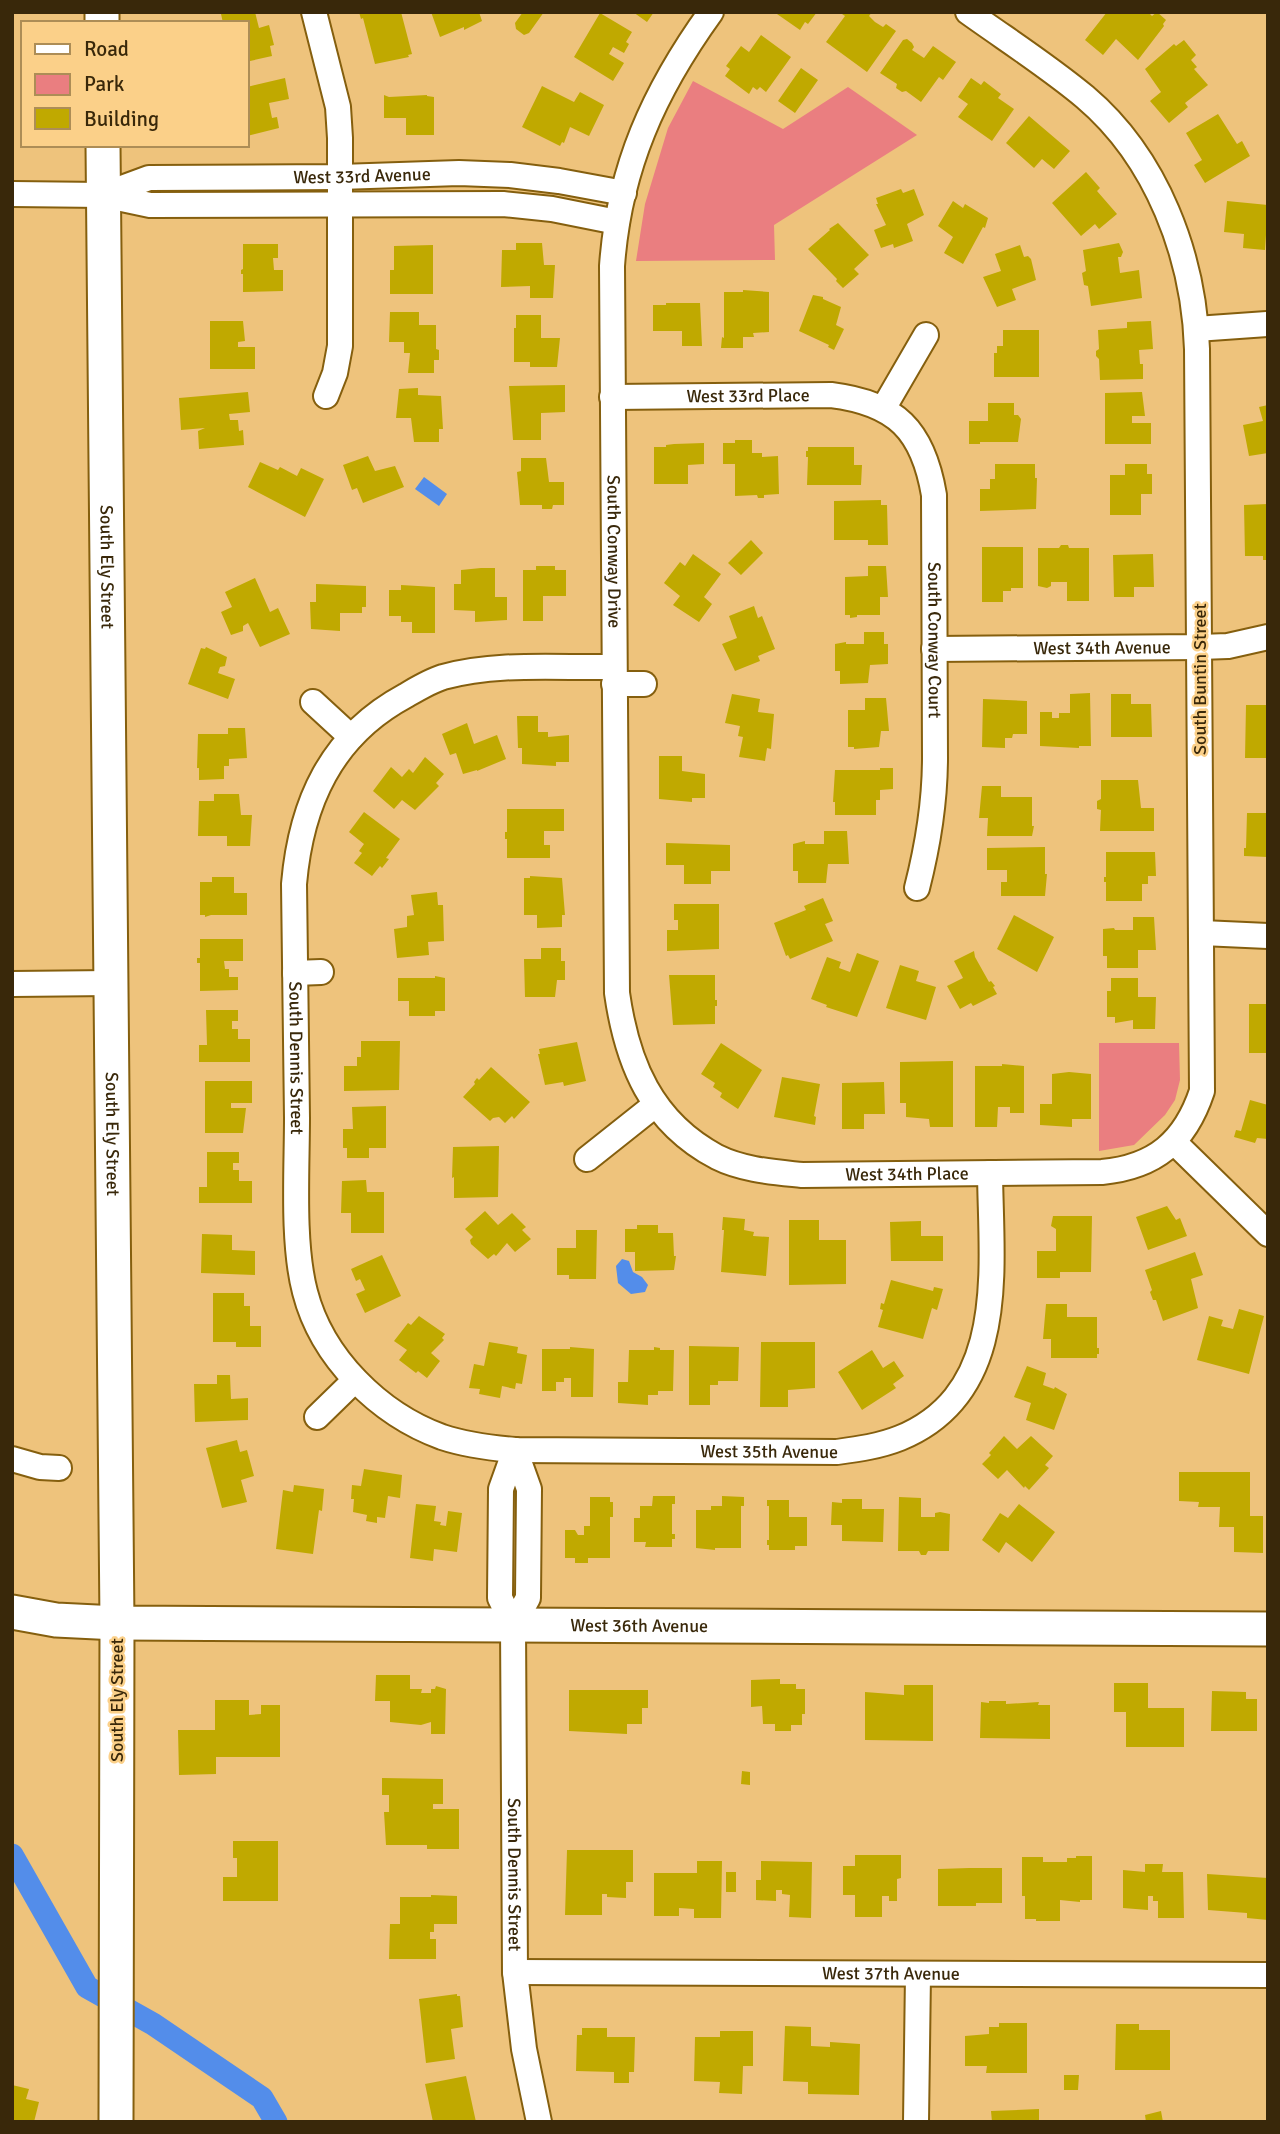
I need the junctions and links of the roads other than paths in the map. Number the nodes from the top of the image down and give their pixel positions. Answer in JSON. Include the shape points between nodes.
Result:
{"nodes":[{"id":1,"x":314,"y":12,"type":"edge"},
{"id":2,"x":710,"y":12,"type":"edge"},
{"id":3,"x":968,"y":12,"type":"edge"},
{"id":4,"x":103,"y":147,"type":"edge"},
{"id":5,"x":340,"y":177,"type":"junction"},
{"id":6,"x":12,"y":194,"type":"edge"},
{"id":7,"x":624,"y":194,"type":"junction"},
{"id":8,"x":103,"y":195,"type":"junction"},
{"id":9,"x":340,"y":205,"type":"junction"},
{"id":10,"x":617,"y":222,"type":"junction"},
{"id":11,"x":1267,"y":324,"type":"edge"},
{"id":12,"x":1196,"y":329,"type":"junction"},
{"id":13,"x":926,"y":335,"type":"dead end"},
{"id":14,"x":326,"y":396,"type":"dead end"},
{"id":15,"x":612,"y":397,"type":"junction"},
{"id":16,"x":883,"y":409,"type":"junction"},
{"id":17,"x":1268,"y":637,"type":"edge"},
{"id":18,"x":1200,"y":647,"type":"junction"},
{"id":19,"x":934,"y":649,"type":"junction"},
{"id":20,"x":614,"y":676,"type":"junction"},
{"id":21,"x":644,"y":684,"type":"dead end"},
{"id":22,"x":313,"y":702,"type":"dead end"},
{"id":23,"x":351,"y":737,"type":"junction"},
{"id":24,"x":917,"y":888,"type":"dead end"},
{"id":25,"x":1202,"y":933,"type":"junction"},
{"id":26,"x":1268,"y":936,"type":"edge"},
{"id":27,"x":321,"y":972,"type":"dead end"},
{"id":28,"x":295,"y":973,"type":"junction"},
{"id":29,"x":111,"y":983,"type":"junction"},
{"id":30,"x":12,"y":984,"type":"edge"},
{"id":31,"x":655,"y":1105,"type":"junction"},
{"id":32,"x":1174,"y":1142,"type":"junction"},
{"id":33,"x":587,"y":1159,"type":"dead end"},
{"id":34,"x":990,"y":1173,"type":"junction"},
{"id":35,"x":1268,"y":1234,"type":"edge"},
{"id":36,"x":355,"y":1380,"type":"junction"},
{"id":37,"x":317,"y":1417,"type":"dead end"},
{"id":38,"x":515,"y":1450,"type":"junction"},
{"id":39,"x":12,"y":1459,"type":"edge"},
{"id":40,"x":59,"y":1468,"type":"dead end"},
{"id":41,"x":12,"y":1612,"type":"edge"},
{"id":42,"x":117,"y":1623,"type":"junction"},
{"id":43,"x":513,"y":1625,"type":"junction"},
{"id":44,"x":1268,"y":1629,"type":"edge"},
{"id":45,"x":514,"y":1972,"type":"junction"},
{"id":46,"x":918,"y":1974,"type":"junction"},
{"id":47,"x":1268,"y":1975,"type":"edge"},
{"id":48,"x":116,"y":2122,"type":"edge"},
{"id":49,"x":539,"y":2122,"type":"edge"},
{"id":50,"x":916,"y":2122,"type":"edge"}],
"edges":[{"from":1,"to":5,"type":"street","via":[[338,107]]},
{"from":2,"to":7,"type":"street","name":"South Conway Drive","via":[[653,105]]},
{"from":3,"to":12,"type":"street","name":"South Buntin Street","via":[[1087,99],[1135,152],[1183,253]]},
{"from":4,"to":8,"type":"street","name":"South Ely Street"},
{"from":5,"to":7,"type":"street","name":"West 33rd Avenue","via":[[510,175]]},
{"from":5,"to":8,"type":"street","name":"West 33rd Avenue","via":[[149,177]]},
{"from":5,"to":9,"type":"street"},
{"from":6,"to":8,"type":"street","name":"West 33rd Avenue"},
{"from":7,"to":10,"type":"street","name":"South Conway Drive"},
{"from":8,"to":9,"type":"street","name":"West 33rd Avenue","via":[[150,205]]},
{"from":8,"to":29,"type":"street","name":"South Ely Street"},
{"from":9,"to":10,"type":"street","name":"West 33rd Avenue","via":[[503,204]]},
{"from":9,"to":14,"type":"street","via":[[340,346]]},
{"from":10,"to":15,"type":"street","name":"South Conway Drive","via":[[612,266]]},
{"from":11,"to":12,"type":"street"},
{"from":12,"to":18,"type":"street","name":"South Buntin Street"},
{"from":13,"to":16,"type":"street"},
{"from":15,"to":16,"type":"street","name":"West 33rd Place","via":[[831,395],[859,398]]},
{"from":15,"to":20,"type":"street","name":"South Conway Drive"},
{"from":16,"to":19,"type":"street","name":"South Conway Court","via":[[918,441],[929,470],[934,495]]},
{"from":17,"to":18,"type":"street","name":"West 34th Avenue"},
{"from":18,"to":19,"type":"street","name":"West 34th Avenue"},
{"from":18,"to":25,"type":"street","name":"South Buntin Street"},
{"from":19,"to":24,"type":"street","name":"South Conway Court","via":[[935,786],[928,846]]},
{"from":20,"to":21,"type":"street"},
{"from":20,"to":23,"type":"street","via":[[508,668],[442,677],[396,700]]},
{"from":20,"to":31,"type":"street","name":"South Conway Drive","via":[[617,993],[628,1051]]},
{"from":22,"to":23,"type":"street"},
{"from":23,"to":28,"type":"street","name":"South Dennis Street","via":[[311,798],[299,843],[294,884]]},
{"from":25,"to":26,"type":"street"},
{"from":25,"to":32,"type":"street","name":"South Buntin Street","via":[[1202,1091]]},
{"from":27,"to":28,"type":"street"},
{"from":28,"to":36,"type":"street","name":"South Dennis Street","via":[[300,1264],[304,1291],[320,1332]]},
{"from":29,"to":30,"type":"street"},
{"from":29,"to":42,"type":"street","name":"South Ely Street"},
{"from":31,"to":33,"type":"street"},
{"from":31,"to":34,"type":"street","name":"West 34th Place","via":[[694,1142],[719,1158],[770,1172]]},
{"from":32,"to":34,"type":"street","name":"West 34th Place","via":[[1150,1160],[1123,1170]]},
{"from":32,"to":35,"type":"street"},
{"from":34,"to":38,"type":"street","name":"West 35th Avenue","via":[[988,1326],[963,1388],[926,1425],[875,1446],[837,1452]]},
{"from":36,"to":37,"type":"street"},
{"from":36,"to":38,"type":"street","name":"West 35th Avenue","via":[[410,1423],[432,1433]]},
{"from":38,"to":43,"type":"street","name":"South Dennis Street","via":[[528,1489],[528,1598]]},
{"from":39,"to":40,"type":"street"},
{"from":41,"to":42,"type":"street","name":"West 36th Avenue"},
{"from":42,"to":43,"type":"street","name":"West 36th Avenue"},
{"from":42,"to":48,"type":"street","name":"South Ely Street"},
{"from":43,"to":44,"type":"street","name":"West 36th Avenue"},
{"from":43,"to":45,"type":"street","name":"South Dennis Street"},
{"from":45,"to":46,"type":"street","name":"West 37th Avenue"},
{"from":45,"to":49,"type":"street","name":"South Dennis Street"},
{"from":46,"to":47,"type":"street","name":"West 37th Avenue"},
{"from":46,"to":50,"type":"street"}]}
